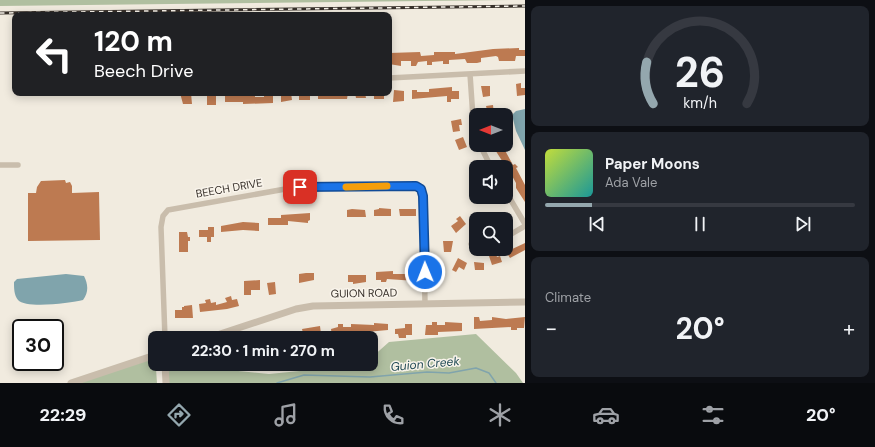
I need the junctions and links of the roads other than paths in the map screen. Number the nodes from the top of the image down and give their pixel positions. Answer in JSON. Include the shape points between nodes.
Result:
{"nodes":[{"id":1,"x":525,"y":71,"type":"edge"},
{"id":2,"x":470,"y":74,"type":"junction"},
{"id":3,"x":392,"y":78,"type":"edge"},
{"id":4,"x":472,"y":108,"type":"edge"},
{"id":5,"x":0,"y":165,"type":"edge"},
{"id":6,"x":18,"y":165,"type":"dead end"},
{"id":7,"x":513,"y":204,"type":"edge"},
{"id":8,"x":525,"y":225,"type":"edge"},
{"id":9,"x":513,"y":233,"type":"edge"},
{"id":10,"x":525,"y":302,"type":"edge"},
{"id":11,"x":425,"y":303,"type":"junction"},
{"id":12,"x":165,"y":331,"type":"edge"},
{"id":13,"x":231,"y":331,"type":"edge"},
{"id":14,"x":148,"y":357,"type":"edge"},
{"id":15,"x":165,"y":371,"type":"edge"},
{"id":16,"x":71,"y":383,"type":"edge"},
{"id":17,"x":166,"y":383,"type":"edge"}],
"edges":[{"from":1,"to":2,"type":"street"},
{"from":2,"to":3,"type":"street"},
{"from":2,"to":4,"type":"street"},
{"from":5,"to":6,"type":"street"},
{"from":7,"to":8,"type":"street"},
{"from":8,"to":9,"type":"street"},
{"from":10,"to":11,"type":"street","name":"GUION ROAD"},
{"from":11,"to":12,"type":"street","name":"BEECH DRIVE","via":[[421,189],[416,186],[292,188],[168,210],[163,216],[161,227]]},
{"from":11,"to":13,"type":"street","name":"GUION ROAD","via":[[311,306]]},
{"from":14,"to":16,"type":"street"},
{"from":15,"to":17,"type":"street"}]}
